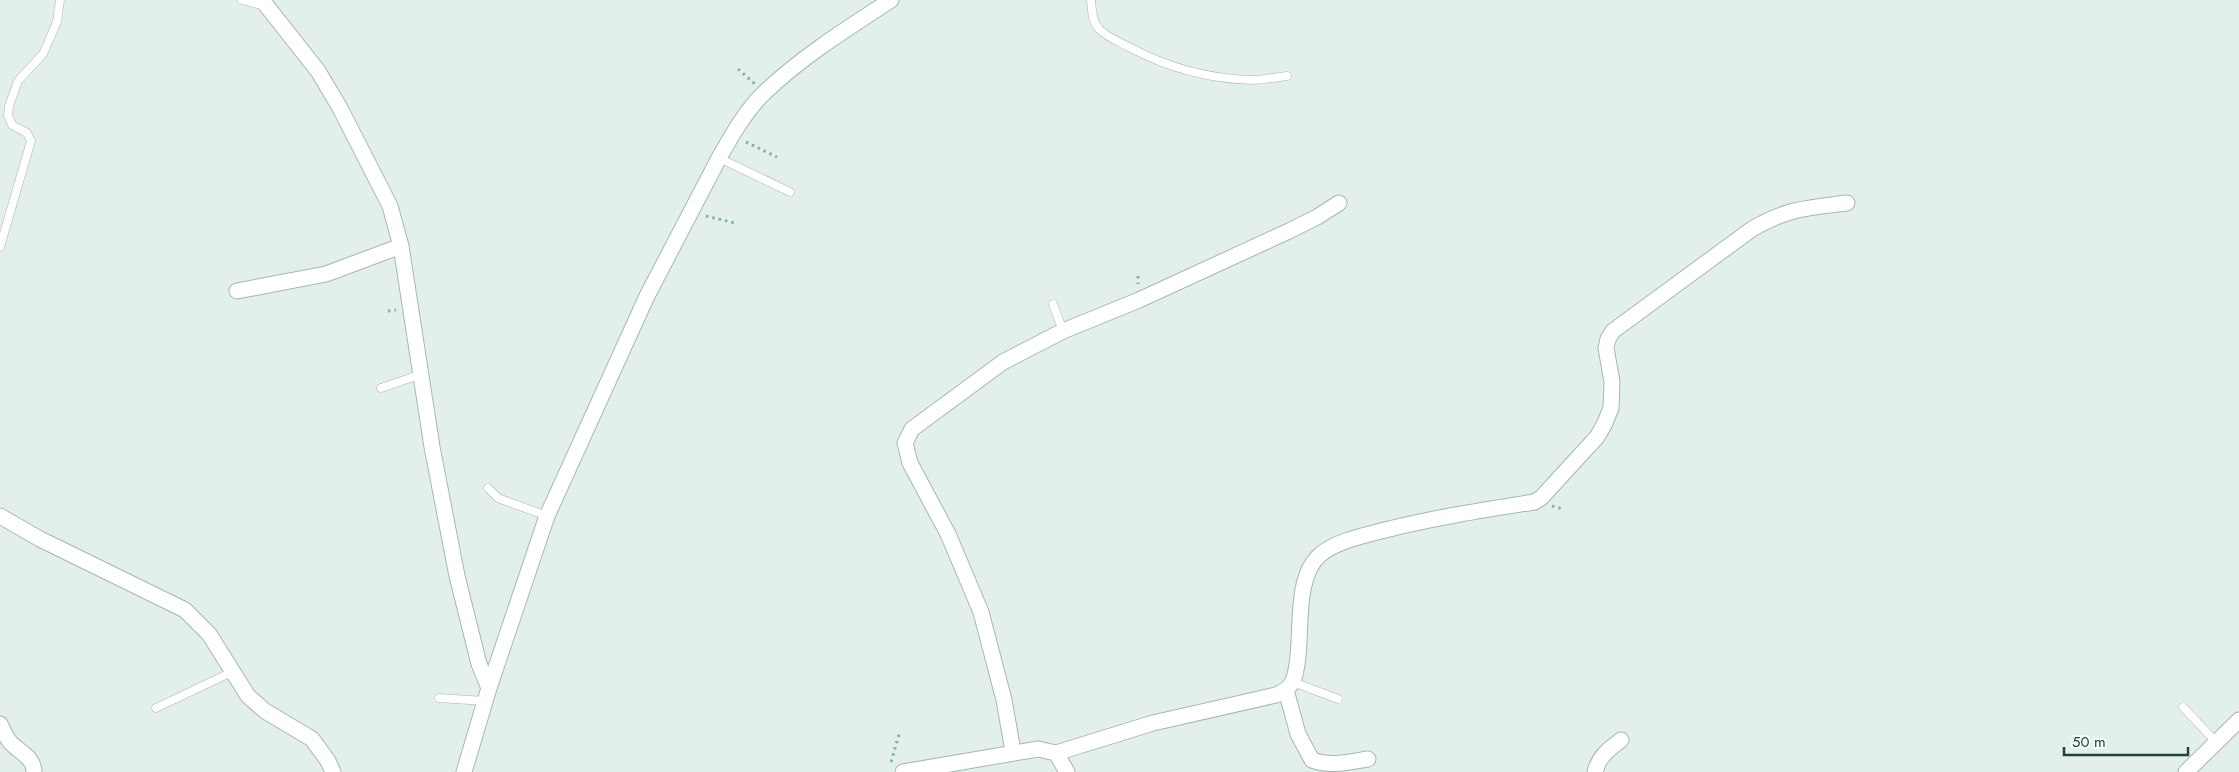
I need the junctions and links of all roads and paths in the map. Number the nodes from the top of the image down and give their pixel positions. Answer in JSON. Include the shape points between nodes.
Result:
{"nodes":[{"id":1,"x":60,"y":0,"type":"edge"},
{"id":2,"x":242,"y":0,"type":"edge"},
{"id":3,"x":891,"y":0,"type":"edge"},
{"id":4,"x":1091,"y":0,"type":"edge"},
{"id":5,"x":266,"y":4,"type":"edge"},
{"id":6,"x":738,"y":69,"type":"dead end"},
{"id":7,"x":1287,"y":76,"type":"dead end"},
{"id":8,"x":764,"y":93,"type":"junction"},
{"id":9,"x":732,"y":135,"type":"junction"},
{"id":10,"x":777,"y":157,"type":"dead end"},
{"id":11,"x":719,"y":158,"type":"junction"},
{"id":12,"x":790,"y":192,"type":"dead end"},
{"id":13,"x":1339,"y":203,"type":"dead end"},
{"id":14,"x":1847,"y":203,"type":"dead end"},
{"id":15,"x":691,"y":212,"type":"junction"},
{"id":16,"x":735,"y":223,"type":"dead end"},
{"id":17,"x":401,"y":246,"type":"junction"},
{"id":18,"x":0,"y":247,"type":"edge"},
{"id":19,"x":238,"y":291,"type":"dead end"},
{"id":20,"x":1053,"y":304,"type":"dead end"},
{"id":21,"x":1062,"y":331,"type":"junction"},
{"id":22,"x":422,"y":374,"type":"junction"},
{"id":23,"x":381,"y":388,"type":"dead end"},
{"id":24,"x":488,"y":488,"type":"dead end"},
{"id":25,"x":0,"y":516,"type":"edge"},
{"id":26,"x":547,"y":516,"type":"junction"},
{"id":27,"x":232,"y":672,"type":"junction"},
{"id":28,"x":1289,"y":686,"type":"junction"},
{"id":29,"x":487,"y":695,"type":"junction"},
{"id":30,"x":439,"y":698,"type":"dead end"},
{"id":31,"x":1338,"y":699,"type":"dead end"},
{"id":32,"x":2183,"y":707,"type":"dead end"},
{"id":33,"x":156,"y":708,"type":"dead end"},
{"id":34,"x":2239,"y":720,"type":"edge"},
{"id":35,"x":0,"y":724,"type":"edge"},
{"id":36,"x":900,"y":731,"type":"dead end"},
{"id":37,"x":1622,"y":740,"type":"dead end"},
{"id":38,"x":2217,"y":744,"type":"junction"},
{"id":39,"x":1013,"y":751,"type":"junction"},
{"id":40,"x":1056,"y":753,"type":"junction"},
{"id":41,"x":1368,"y":759,"type":"dead end"},
{"id":42,"x":905,"y":770,"type":"edge"},
{"id":43,"x":34,"y":772,"type":"edge"},
{"id":44,"x":333,"y":772,"type":"edge"},
{"id":45,"x":464,"y":772,"type":"edge"},
{"id":46,"x":1067,"y":772,"type":"edge"},
{"id":47,"x":1595,"y":772,"type":"edge"},
{"id":48,"x":2186,"y":772,"type":"edge"}],
"edges":[{"from":1,"to":18,"type":"lane","via":[[57,22],[43,54],[18,81],[9,106],[12,125],[27,133],[31,141]]},
{"from":2,"to":5,"type":"lane"},
{"from":3,"to":8,"type":"street","via":[[829,41]]},
{"from":4,"to":7,"type":"lane","via":[[1099,29],[1152,59],[1189,72],[1227,77],[1254,80]]},
{"from":5,"to":17,"type":"street","via":[[318,71],[340,108],[390,206]]},
{"from":6,"to":8,"type":"path"},
{"from":8,"to":9,"type":"street"},
{"from":9,"to":10,"type":"path"},
{"from":9,"to":11,"type":"street"},
{"from":11,"to":12,"type":"lane"},
{"from":11,"to":15,"type":"street"},
{"from":13,"to":21,"type":"street","via":[[1280,235],[1139,300]]},
{"from":14,"to":28,"type":"street","via":[[1796,209],[1774,216],[1613,331],[1606,348],[1612,382],[1611,408],[1605,423],[1541,498],[1534,502],[1415,523],[1350,540],[1322,554],[1311,567],[1302,595],[1300,636]]},
{"from":15,"to":16,"type":"path"},
{"from":15,"to":26,"type":"street","via":[[647,296]]},
{"from":17,"to":19,"type":"street","via":[[326,274]]},
{"from":17,"to":22,"type":"street"},
{"from":20,"to":21,"type":"lane"},
{"from":21,"to":39,"type":"street","via":[[1003,362],[912,430],[906,442],[910,463],[948,534],[980,612],[1004,700]]},
{"from":22,"to":23,"type":"lane"},
{"from":22,"to":29,"type":"street","via":[[432,447],[457,576]]},
{"from":24,"to":26,"type":"lane","via":[[498,498]]},
{"from":25,"to":27,"type":"street","via":[[185,610],[209,634]]},
{"from":26,"to":29,"type":"street"},
{"from":27,"to":33,"type":"lane"},
{"from":27,"to":44,"type":"street","via":[[248,696],[265,711],[312,739]]},
{"from":28,"to":31,"type":"lane"},
{"from":28,"to":40,"type":"street","via":[[1276,695],[1153,723]]},
{"from":28,"to":41,"type":"street","via":[[1298,734],[1312,760],[1335,764]]},
{"from":29,"to":30,"type":"lane"},
{"from":29,"to":45,"type":"street"},
{"from":32,"to":38,"type":"lane"},
{"from":34,"to":38,"type":"street"},
{"from":35,"to":43,"type":"street","via":[[9,741],[30,759]]},
{"from":36,"to":42,"type":"path"},
{"from":37,"to":47,"type":"street","via":[[1607,750],[1597,763]]},
{"from":38,"to":48,"type":"street"},
{"from":39,"to":40,"type":"street","via":[[1038,749]]},
{"from":39,"to":42,"type":"street"},
{"from":40,"to":46,"type":"street"}]}
